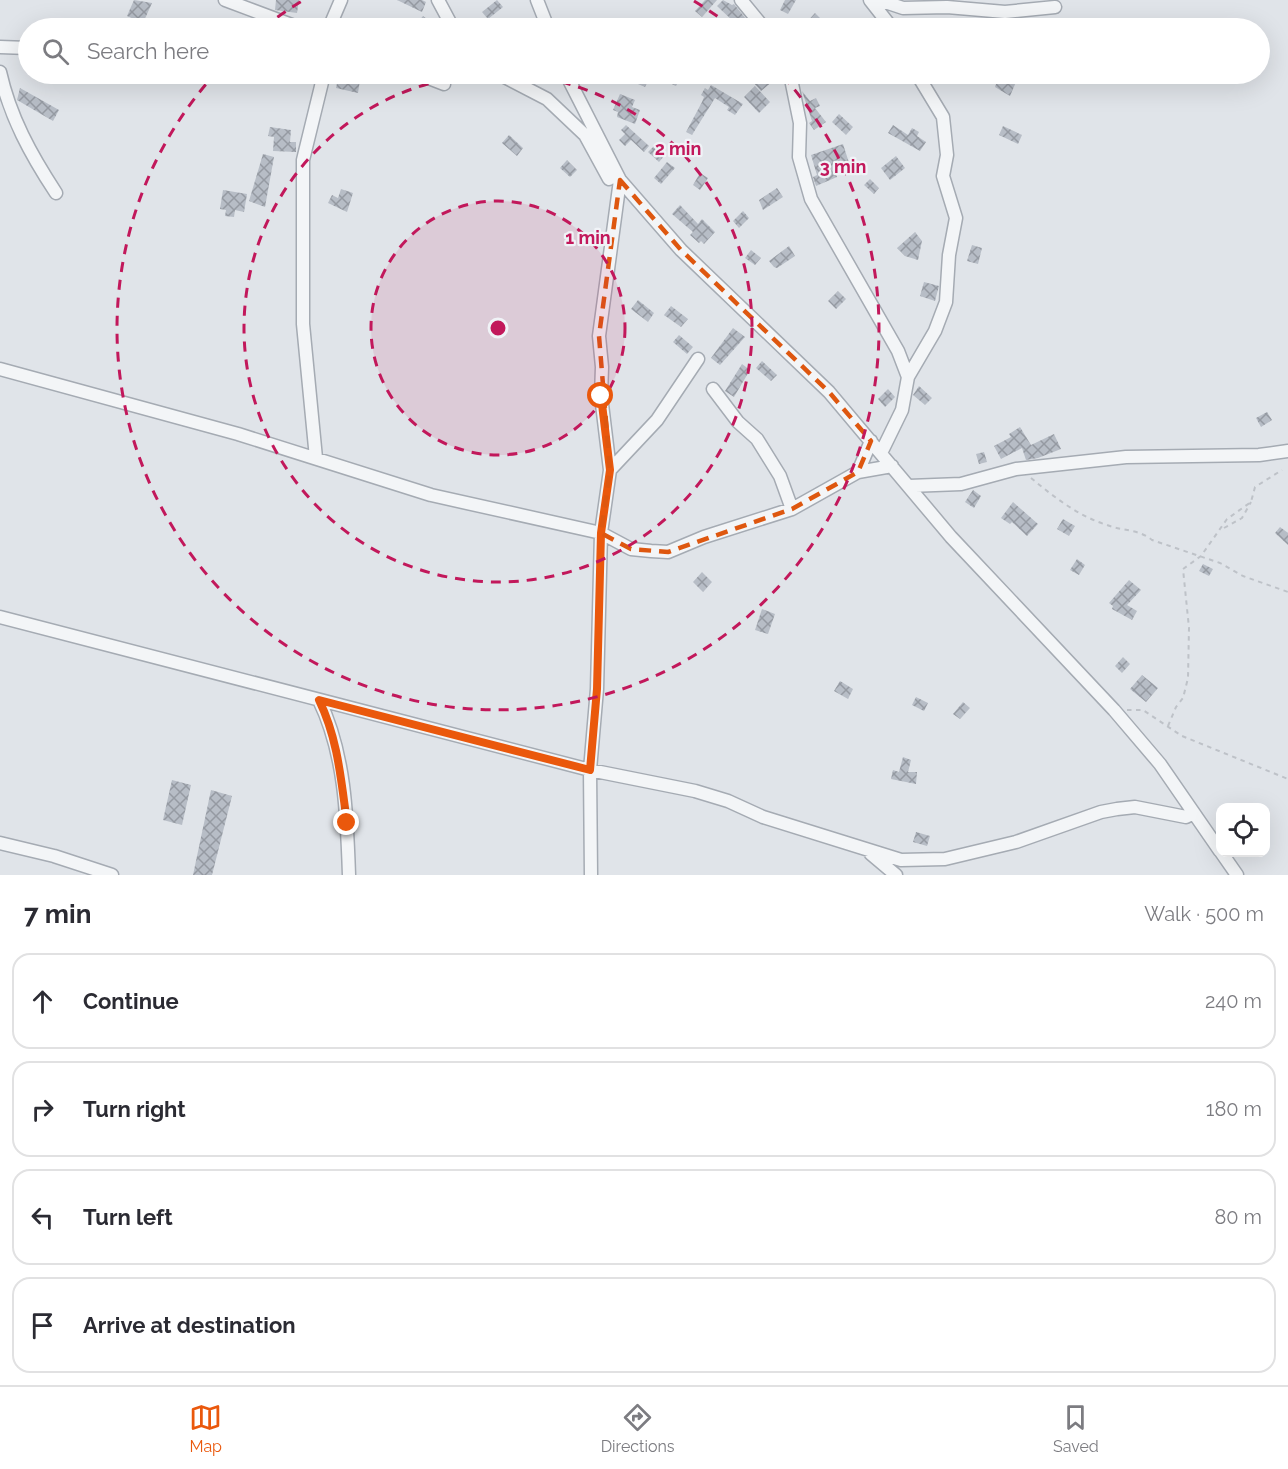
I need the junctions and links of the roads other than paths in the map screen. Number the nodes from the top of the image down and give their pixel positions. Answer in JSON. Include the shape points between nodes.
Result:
{"nodes":[{"id":1,"x":225,"y":0,"type":"edge"},
{"id":2,"x":341,"y":0,"type":"edge"},
{"id":3,"x":438,"y":0,"type":"edge"},
{"id":4,"x":537,"y":0,"type":"edge"},
{"id":5,"x":741,"y":0,"type":"edge"},
{"id":6,"x":870,"y":0,"type":"edge"},
{"id":7,"x":879,"y":0,"type":"edge"},
{"id":8,"x":1055,"y":7,"type":"dead end"},
{"id":9,"x":273,"y":18,"type":"edge"},
{"id":10,"x":333,"y":18,"type":"edge"},
{"id":11,"x":448,"y":18,"type":"edge"},
{"id":12,"x":544,"y":18,"type":"edge"},
{"id":13,"x":756,"y":18,"type":"edge"},
{"id":14,"x":884,"y":18,"type":"edge"},
{"id":15,"x":0,"y":47,"type":"edge"},
{"id":16,"x":18,"y":48,"type":"edge"},
{"id":17,"x":0,"y":72,"type":"edge"},
{"id":18,"x":322,"y":84,"type":"edge"},
{"id":19,"x":518,"y":84,"type":"edge"},
{"id":20,"x":571,"y":84,"type":"edge"},
{"id":21,"x":792,"y":84,"type":"edge"},
{"id":22,"x":923,"y":84,"type":"edge"},
{"id":23,"x":615,"y":179,"type":"junction"},
{"id":24,"x":56,"y":193,"type":"dead end"},
{"id":25,"x":698,"y":359,"type":"dead end"},
{"id":26,"x":0,"y":369,"type":"edge"},
{"id":27,"x":908,"y":377,"type":"junction"},
{"id":28,"x":713,"y":389,"type":"dead end"},
{"id":29,"x":871,"y":441,"type":"junction"},
{"id":30,"x":1288,"y":451,"type":"edge"},
{"id":31,"x":881,"y":453,"type":"junction"},
{"id":32,"x":316,"y":458,"type":"junction"},
{"id":33,"x":892,"y":466,"type":"junction"},
{"id":34,"x":610,"y":470,"type":"junction"},
{"id":35,"x":858,"y":472,"type":"junction"},
{"id":36,"x":909,"y":486,"type":"junction"},
{"id":37,"x":792,"y":509,"type":"junction"},
{"id":38,"x":601,"y":533,"type":"junction"},
{"id":39,"x":0,"y":617,"type":"edge"},
{"id":40,"x":319,"y":700,"type":"junction"},
{"id":41,"x":590,"y":770,"type":"junction"},
{"id":42,"x":1194,"y":813,"type":"junction"},
{"id":43,"x":0,"y":843,"type":"edge"},
{"id":44,"x":1216,"y":845,"type":"edge"},
{"id":45,"x":866,"y":849,"type":"junction"},
{"id":46,"x":1224,"y":857,"type":"edge"},
{"id":47,"x":112,"y":875,"type":"edge"},
{"id":48,"x":349,"y":875,"type":"edge"},
{"id":49,"x":591,"y":875,"type":"edge"},
{"id":50,"x":896,"y":875,"type":"edge"},
{"id":51,"x":1237,"y":875,"type":"edge"}],
"edges":[{"from":1,"to":9,"type":"street"},
{"from":2,"to":10,"type":"street"},
{"from":3,"to":11,"type":"street"},
{"from":4,"to":12,"type":"street"},
{"from":5,"to":13,"type":"street"},
{"from":6,"to":14,"type":"street"},
{"from":7,"to":8,"type":"street","via":[[903,8],[1005,12]]},
{"from":15,"to":16,"type":"street"},
{"from":17,"to":24,"type":"street","via":[[18,129]]},
{"from":18,"to":32,"type":"street","via":[[303,160],[303,324]]},
{"from":19,"to":23,"type":"street","via":[[546,99],[585,135]]},
{"from":20,"to":23,"type":"street"},
{"from":21,"to":27,"type":"street","via":[[800,123],[799,157],[811,199],[898,351]]},
{"from":22,"to":27,"type":"street","via":[[942,117],[947,155],[943,176],[956,218],[946,302],[935,331]]},
{"from":23,"to":29,"type":"street","via":[[681,250],[829,392]]},
{"from":23,"to":34,"type":"street","via":[[599,336]]},
{"from":25,"to":34,"type":"street","via":[[657,420]]},
{"from":26,"to":32,"type":"street"},
{"from":27,"to":31,"type":"street","via":[[902,410]]},
{"from":28,"to":37,"type":"street","via":[[738,422],[757,439],[780,476]]},
{"from":29,"to":31,"type":"street"},
{"from":29,"to":35,"type":"street"},
{"from":30,"to":36,"type":"street","via":[[1126,457],[1016,469],[961,484]]},
{"from":31,"to":33,"type":"street"},
{"from":32,"to":38,"type":"street","via":[[431,495]]},
{"from":33,"to":35,"type":"street"},
{"from":33,"to":36,"type":"street"},
{"from":34,"to":38,"type":"street"},
{"from":35,"to":37,"type":"street"},
{"from":36,"to":42,"type":"street","via":[[951,537],[1114,710],[1160,764]]},
{"from":37,"to":38,"type":"street","via":[[668,552],[631,549]]},
{"from":38,"to":41,"type":"street","via":[[597,689]]},
{"from":39,"to":40,"type":"street"},
{"from":40,"to":41,"type":"street"},
{"from":40,"to":48,"type":"street","via":[[338,754]]},
{"from":41,"to":45,"type":"street","via":[[728,801],[763,818]]},
{"from":41,"to":49,"type":"street"},
{"from":42,"to":44,"type":"street"},
{"from":42,"to":45,"type":"street","via":[[1175,816],[1135,807],[1101,812],[1016,842],[935,860],[901,860]]},
{"from":43,"to":47,"type":"street"},
{"from":45,"to":50,"type":"street"},
{"from":46,"to":51,"type":"street"}]}
